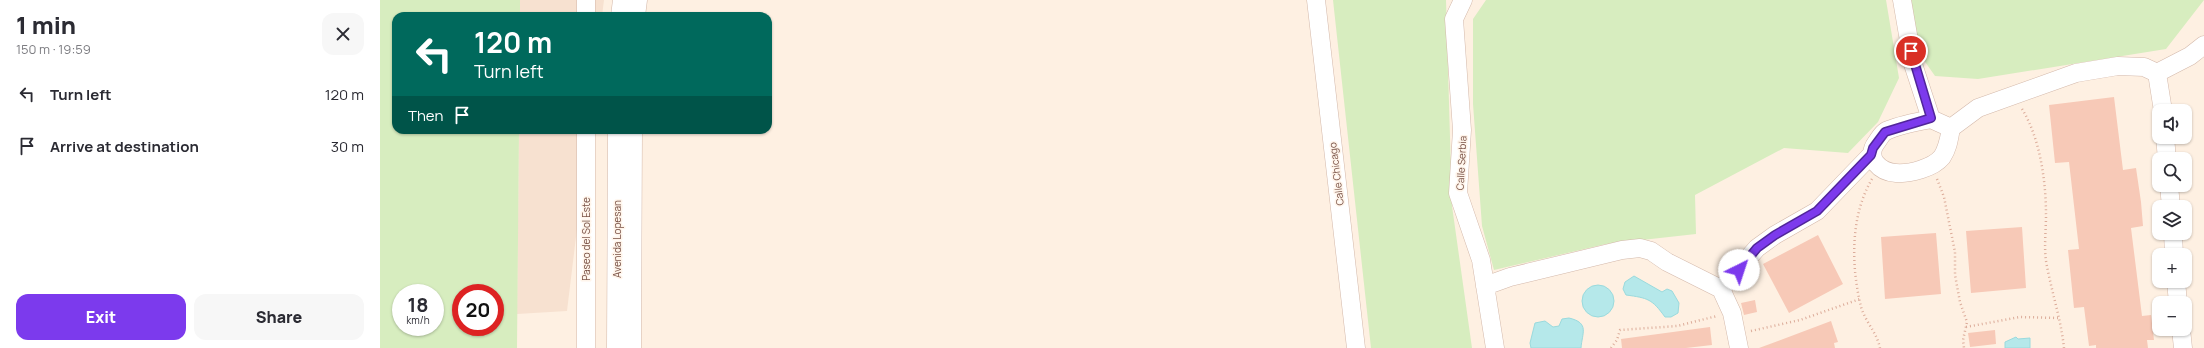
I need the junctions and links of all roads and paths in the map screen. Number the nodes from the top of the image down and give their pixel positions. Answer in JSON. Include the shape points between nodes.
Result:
{"nodes":[{"id":1,"x":586,"y":0,"type":"edge"},
{"id":2,"x":622,"y":0,"type":"edge"},
{"id":3,"x":638,"y":0,"type":"edge"},
{"id":4,"x":1316,"y":0,"type":"edge"},
{"id":5,"x":1463,"y":0,"type":"edge"},
{"id":6,"x":1902,"y":0,"type":"edge"},
{"id":7,"x":586,"y":12,"type":"edge"},
{"id":8,"x":620,"y":12,"type":"edge"},
{"id":9,"x":636,"y":12,"type":"edge"},
{"id":10,"x":2204,"y":46,"type":"edge"},
{"id":11,"x":2157,"y":73,"type":"junction"},
{"id":12,"x":2013,"y":95,"type":"junction"},
{"id":13,"x":2161,"y":104,"type":"edge"},
{"id":14,"x":1931,"y":118,"type":"junction"},
{"id":15,"x":1951,"y":128,"type":"junction"},
{"id":16,"x":586,"y":134,"type":"edge"},
{"id":17,"x":617,"y":134,"type":"edge"},
{"id":18,"x":633,"y":134,"type":"edge"},
{"id":19,"x":1875,"y":161,"type":"junction"},
{"id":20,"x":1932,"y":166,"type":"junction"},
{"id":21,"x":1485,"y":286,"type":"junction"},
{"id":22,"x":1721,"y":289,"type":"junction"},
{"id":23,"x":1860,"y":299,"type":"junction"},
{"id":24,"x":1732,"y":313,"type":"junction"},
{"id":25,"x":2058,"y":318,"type":"junction"},
{"id":26,"x":1966,"y":327,"type":"junction"},
{"id":27,"x":2181,"y":336,"type":"edge"},
{"id":28,"x":1738,"y":340,"type":"edge"},
{"id":29,"x":586,"y":348,"type":"edge"},
{"id":30,"x":616,"y":348,"type":"edge"},
{"id":31,"x":632,"y":348,"type":"edge"},
{"id":32,"x":1356,"y":348,"type":"edge"},
{"id":33,"x":1495,"y":348,"type":"edge"},
{"id":34,"x":1611,"y":348,"type":"edge"},
{"id":35,"x":1880,"y":348,"type":"edge"},
{"id":36,"x":1964,"y":348,"type":"edge"},
{"id":37,"x":2064,"y":348,"type":"edge"},
{"id":38,"x":2182,"y":348,"type":"edge"}],
"edges":[{"from":1,"to":7,"type":"street"},
{"from":2,"to":8,"type":"street"},
{"from":3,"to":9,"type":"street"},
{"from":4,"to":32,"type":"street","name":"Calle Chicago"},
{"from":5,"to":21,"type":"street","name":"Calle Serbia","via":[[1454,20],[1462,130],[1458,192],[1481,260]]},
{"from":6,"to":14,"type":"street","via":[[1913,64]]},
{"from":10,"to":11,"type":"street"},
{"from":11,"to":12,"type":"street","via":[[2144,67],[2118,66],[2076,73]]},
{"from":11,"to":13,"type":"street"},
{"from":12,"to":15,"type":"street","via":[[1978,108]]},
{"from":12,"to":25,"type":"path","via":[[2029,120],[2040,162],[2046,209],[2046,260]]},
{"from":14,"to":15,"type":"street"},
{"from":14,"to":19,"type":"street","via":[[1885,132],[1873,148]]},
{"from":15,"to":20,"type":"street","via":[[1948,147]]},
{"from":16,"to":29,"type":"street","name":"Paseo del Sol Este"},
{"from":17,"to":30,"type":"street","name":"Avenida Lopesan"},
{"from":18,"to":31,"type":"street","name":"Avenida Lopesan"},
{"from":19,"to":20,"type":"street","via":[[1896,173]]},
{"from":19,"to":22,"type":"street","via":[[1817,211],[1757,248]]},
{"from":19,"to":23,"type":"path","via":[[1857,218],[1854,249]]},
{"from":20,"to":26,"type":"path","via":[[1944,197],[1955,252],[1955,274]]},
{"from":21,"to":22,"type":"street","via":[[1510,277],[1640,248],[1652,251],[1667,262]]},
{"from":21,"to":33,"type":"street","name":"Calle Serbia"},
{"from":22,"to":24,"type":"street"},
{"from":23,"to":28,"type":"path","via":[[1800,320],[1757,330]]},
{"from":23,"to":35,"type":"path","via":[[1861,308],[1878,337]]},
{"from":24,"to":28,"type":"street"},
{"from":24,"to":34,"type":"path","via":[[1678,326],[1620,330]]},
{"from":25,"to":26,"type":"path","via":[[2020,317]]},
{"from":25,"to":37,"type":"path"},
{"from":26,"to":36,"type":"path"},
{"from":27,"to":38,"type":"street"}]}
